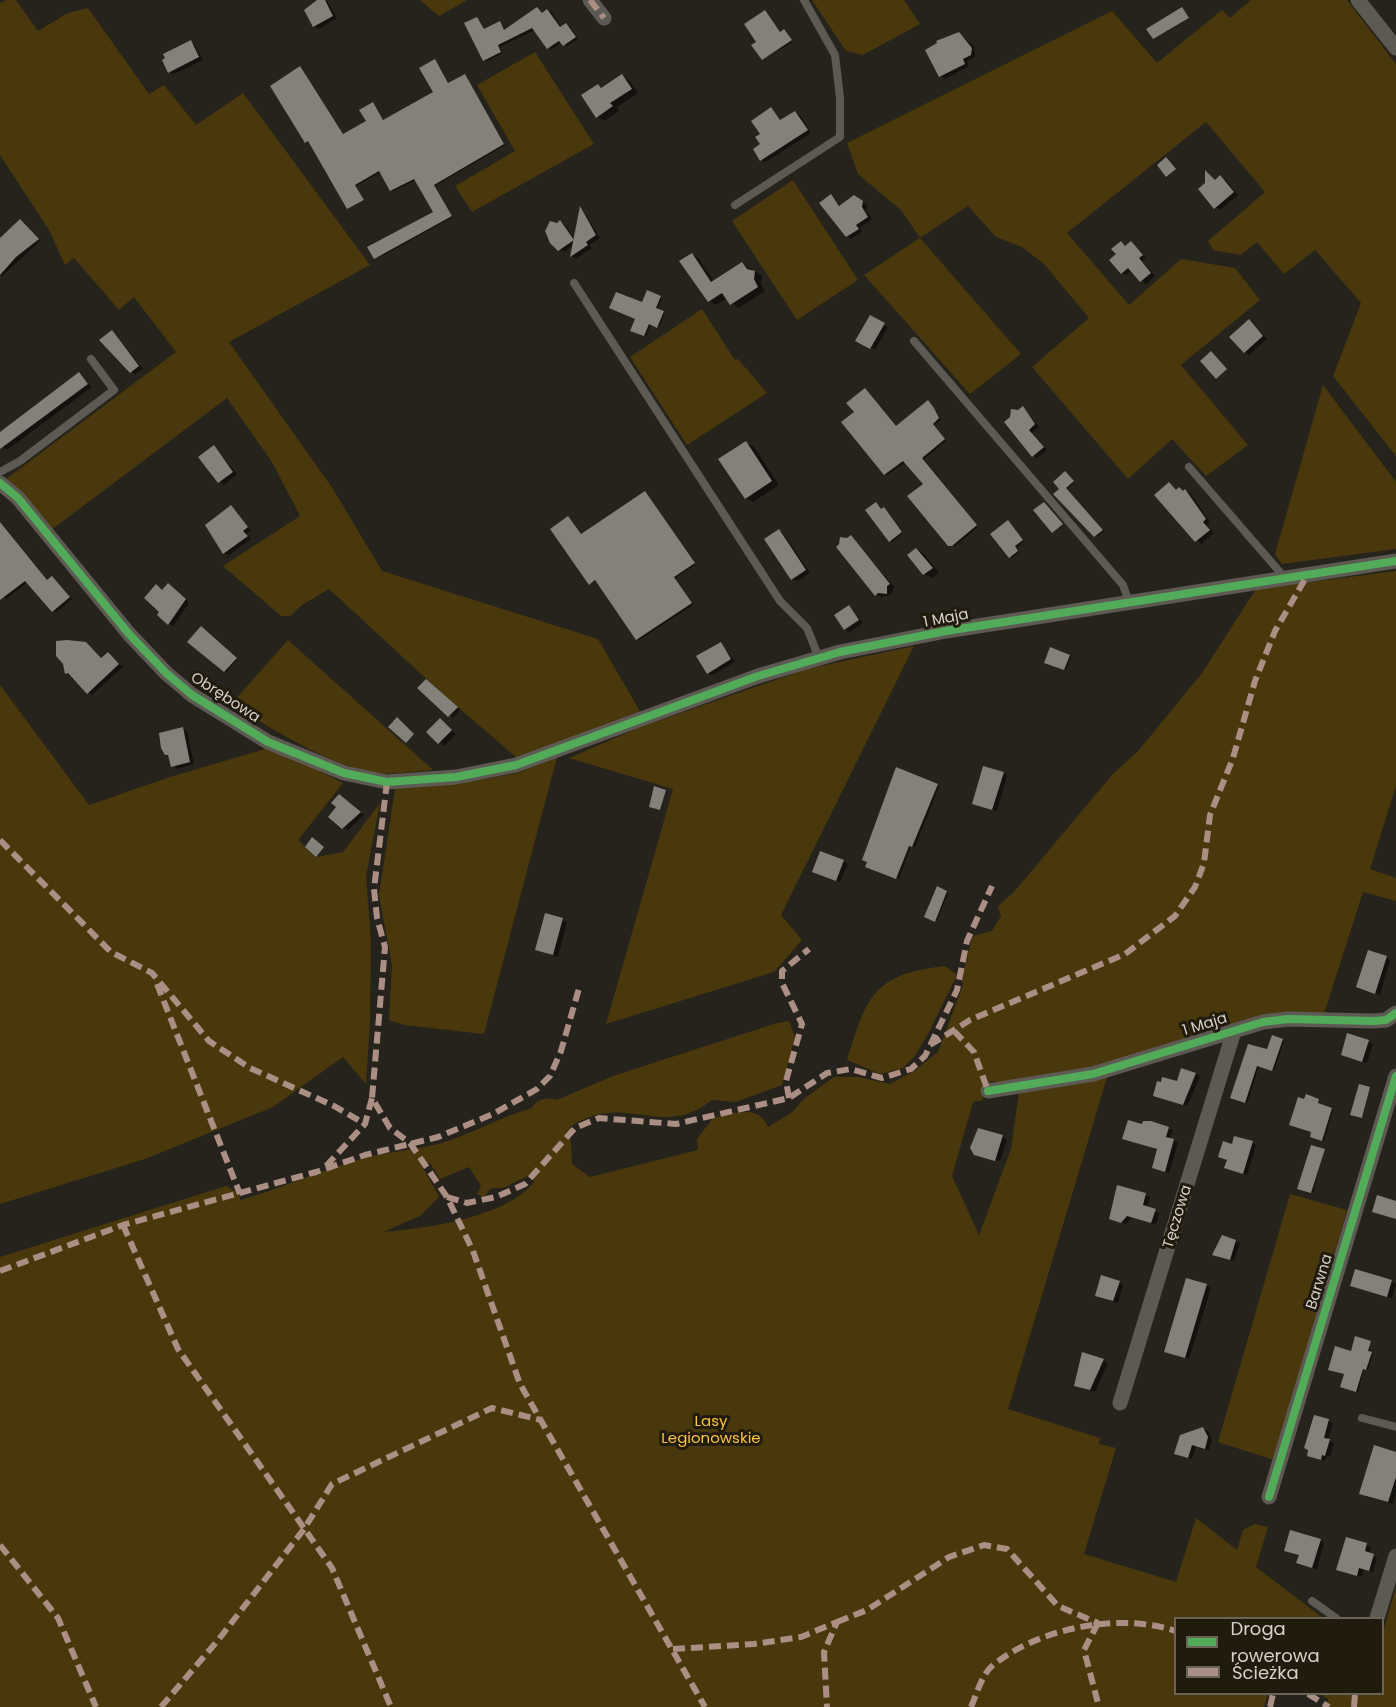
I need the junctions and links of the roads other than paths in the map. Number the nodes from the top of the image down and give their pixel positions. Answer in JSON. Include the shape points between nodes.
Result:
{"nodes":[{"id":1,"x":590,"y":0,"type":"edge"},
{"id":2,"x":804,"y":0,"type":"edge"},
{"id":3,"x":1358,"y":0,"type":"edge"},
{"id":4,"x":603,"y":18,"type":"dead end"},
{"id":5,"x":1396,"y":48,"type":"edge"},
{"id":6,"x":735,"y":205,"type":"dead end"},
{"id":7,"x":574,"y":284,"type":"dead end"},
{"id":8,"x":914,"y":341,"type":"dead end"},
{"id":9,"x":91,"y":359,"type":"dead end"},
{"id":10,"x":1189,"y":466,"type":"dead end"},
{"id":11,"x":0,"y":472,"type":"edge"},
{"id":12,"x":0,"y":483,"type":"edge"},
{"id":13,"x":1396,"y":561,"type":"edge"},
{"id":14,"x":1285,"y":578,"type":"junction"},
{"id":15,"x":1129,"y":602,"type":"junction"},
{"id":16,"x":819,"y":658,"type":"junction"},
{"id":17,"x":516,"y":765,"type":"joint"},
{"id":18,"x":1395,"y":1016,"type":"edge"},
{"id":19,"x":1234,"y":1031,"type":"junction"},
{"id":20,"x":1396,"y":1076,"type":"edge"},
{"id":21,"x":988,"y":1091,"type":"dead end"},
{"id":22,"x":1120,"y":1403,"type":"dead end"},
{"id":23,"x":1362,"y":1418,"type":"dead end"},
{"id":24,"x":1396,"y":1427,"type":"edge"},
{"id":25,"x":1269,"y":1497,"type":"dead end"},
{"id":26,"x":1396,"y":1556,"type":"edge"},
{"id":27,"x":1312,"y":1601,"type":"dead end"},
{"id":28,"x":1334,"y":1617,"type":"edge"},
{"id":29,"x":1377,"y":1617,"type":"edge"}],
"edges":[{"from":1,"to":4,"type":"street"},
{"from":2,"to":6,"type":"lane","via":[[834,55],[840,137]]},
{"from":3,"to":5,"type":"street"},
{"from":7,"to":16,"type":"lane","via":[[780,601],[807,628]]},
{"from":8,"to":15,"type":"lane","via":[[1123,585]]},
{"from":9,"to":11,"type":"lane","via":[[114,390]]},
{"from":10,"to":14,"type":"lane"},
{"from":12,"to":17,"type":"street","name":"Obrębowa","via":[[18,498],[129,634],[166,673],[192,695],[268,742],[371,781],[456,777]]},
{"from":13,"to":14,"type":"street","name":"1 Maja"},
{"from":14,"to":15,"type":"street","name":"1 Maja"},
{"from":15,"to":16,"type":"street","name":"1 Maja","via":[[946,631]]},
{"from":16,"to":17,"type":"street","name":"1 Maja","via":[[758,676]]},
{"from":18,"to":19,"type":"street","name":"1 Maja","via":[[1374,1021],[1288,1019]]},
{"from":19,"to":21,"type":"street","name":"1 Maja","via":[[1093,1074]]},
{"from":19,"to":22,"type":"street","name":"Tęczowa"},
{"from":20,"to":25,"type":"street","name":"Barwna"},
{"from":23,"to":24,"type":"lane"},
{"from":26,"to":29,"type":"street"},
{"from":27,"to":28,"type":"lane"}]}
